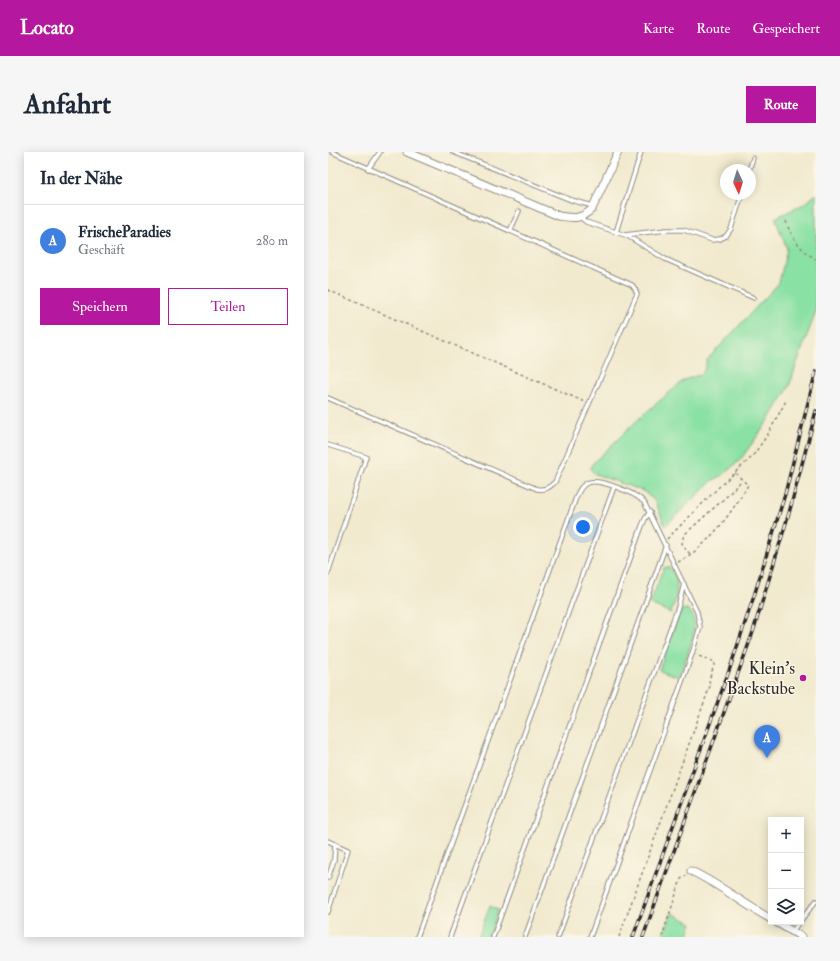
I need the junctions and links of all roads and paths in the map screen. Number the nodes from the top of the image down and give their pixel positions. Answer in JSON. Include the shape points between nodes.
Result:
{"nodes":[{"id":1,"x":332,"y":152,"type":"edge"},
{"id":2,"x":380,"y":152,"type":"edge"},
{"id":3,"x":407,"y":152,"type":"edge"},
{"id":4,"x":453,"y":152,"type":"edge"},
{"id":5,"x":618,"y":152,"type":"edge"},
{"id":6,"x":641,"y":152,"type":"edge"},
{"id":7,"x":753,"y":158,"type":"dead end"},
{"id":8,"x":751,"y":164,"type":"edge"},
{"id":9,"x":368,"y":169,"type":"junction"},
{"id":10,"x":740,"y":200,"type":"edge"},
{"id":11,"x":593,"y":206,"type":"junction"},
{"id":12,"x":519,"y":211,"type":"dead end"},
{"id":13,"x":580,"y":217,"type":"junction"},
{"id":14,"x":786,"y":221,"type":"dead end"},
{"id":15,"x":510,"y":231,"type":"junction"},
{"id":16,"x":616,"y":232,"type":"junction"},
{"id":17,"x":625,"y":235,"type":"junction"},
{"id":18,"x":816,"y":259,"type":"edge"},
{"id":19,"x":328,"y":290,"type":"edge"},
{"id":20,"x":754,"y":298,"type":"dead end"},
{"id":21,"x":328,"y":398,"type":"edge"},
{"id":22,"x":787,"y":399,"type":"dead end"},
{"id":23,"x":590,"y":404,"type":"junction"},
{"id":24,"x":328,"y":444,"type":"edge"},
{"id":25,"x":735,"y":473,"type":"junction"},
{"id":26,"x":742,"y":480,"type":"junction"},
{"id":27,"x":614,"y":487,"type":"junction"},
{"id":28,"x":650,"y":512,"type":"junction"},
{"id":29,"x":665,"y":543,"type":"junction"},
{"id":30,"x":691,"y":554,"type":"junction"},
{"id":31,"x":675,"y":564,"type":"junction"},
{"id":32,"x":328,"y":573,"type":"edge"},
{"id":33,"x":684,"y":583,"type":"junction"},
{"id":34,"x":692,"y":654,"type":"junction"},
{"id":35,"x":328,"y":841,"type":"edge"},
{"id":36,"x":335,"y":844,"type":"junction"},
{"id":37,"x":691,"y":871,"type":"joint"},
{"id":38,"x":328,"y":878,"type":"edge"},
{"id":39,"x":816,"y":901,"type":"edge"},
{"id":40,"x":328,"y":912,"type":"edge"},
{"id":41,"x":804,"y":916,"type":"edge"},
{"id":42,"x":768,"y":917,"type":"edge"},
{"id":43,"x":781,"y":925,"type":"edge"},
{"id":44,"x":797,"y":925,"type":"edge"},
{"id":45,"x":792,"y":932,"type":"junction"},
{"id":46,"x":417,"y":937,"type":"edge"},
{"id":47,"x":450,"y":937,"type":"edge"},
{"id":48,"x":493,"y":937,"type":"edge"},
{"id":49,"x":525,"y":937,"type":"edge"},
{"id":50,"x":558,"y":937,"type":"edge"},
{"id":51,"x":590,"y":937,"type":"edge"},
{"id":52,"x":619,"y":937,"type":"edge"},
{"id":53,"x":662,"y":937,"type":"edge"},
{"id":54,"x":802,"y":937,"type":"edge"}],
"edges":[{"from":1,"to":9,"type":"lane"},
{"from":2,"to":9,"type":"lane"},
{"from":3,"to":13,"type":"street","via":[[558,216]]},
{"from":4,"to":11,"type":"lane","via":[[571,200]]},
{"from":5,"to":11,"type":"street"},
{"from":6,"to":16,"type":"lane"},
{"from":7,"to":8,"type":"lane"},
{"from":9,"to":15,"type":"lane"},
{"from":10,"to":17,"type":"lane","via":[[731,229],[720,240],[712,240],[684,230]]},
{"from":11,"to":13,"type":"street","via":[[585,216]]},
{"from":12,"to":15,"type":"lane"},
{"from":13,"to":16,"type":"lane","via":[[586,222]]},
{"from":14,"to":18,"type":"path","via":[[790,234]]},
{"from":15,"to":23,"type":"lane","via":[[636,289],[635,300]]},
{"from":16,"to":17,"type":"lane"},
{"from":17,"to":20,"type":"lane","via":[[665,259]]},
{"from":19,"to":23,"type":"path"},
{"from":21,"to":23,"type":"lane","via":[[544,490],[555,482]]},
{"from":22,"to":25,"type":"path","via":[[758,449]]},
{"from":24,"to":32,"type":"lane","via":[[366,457]]},
{"from":25,"to":26,"type":"path"},
{"from":25,"to":29,"type":"path"},
{"from":26,"to":30,"type":"path","via":[[748,485],[734,508]]},
{"from":26,"to":30,"type":"path","via":[[685,534],[682,544]]},
{"from":27,"to":28,"type":"lane","via":[[641,499]]},
{"from":27,"to":46,"type":"lane","via":[[590,481],[579,490]]},
{"from":27,"to":47,"type":"lane"},
{"from":28,"to":29,"type":"lane"},
{"from":28,"to":48,"type":"lane","via":[[645,519]]},
{"from":29,"to":31,"type":"lane"},
{"from":29,"to":49,"type":"lane"},
{"from":30,"to":31,"type":"path"},
{"from":31,"to":33,"type":"lane"},
{"from":33,"to":34,"type":"lane","via":[[700,624]]},
{"from":33,"to":50,"type":"lane","via":[[678,607]]},
{"from":34,"to":51,"type":"lane"},
{"from":34,"to":52,"type":"path","via":[[715,662],[709,680],[710,686]]},
{"from":35,"to":36,"type":"lane"},
{"from":36,"to":38,"type":"lane","via":[[334,860]]},
{"from":36,"to":40,"type":"lane","via":[[348,850]]},
{"from":37,"to":42,"type":"street"},
{"from":37,"to":53,"type":"path","via":[[681,879]]},
{"from":39,"to":41,"type":"lane"},
{"from":43,"to":45,"type":"street"},
{"from":44,"to":45,"type":"lane"},
{"from":45,"to":54,"type":"street"}]}
